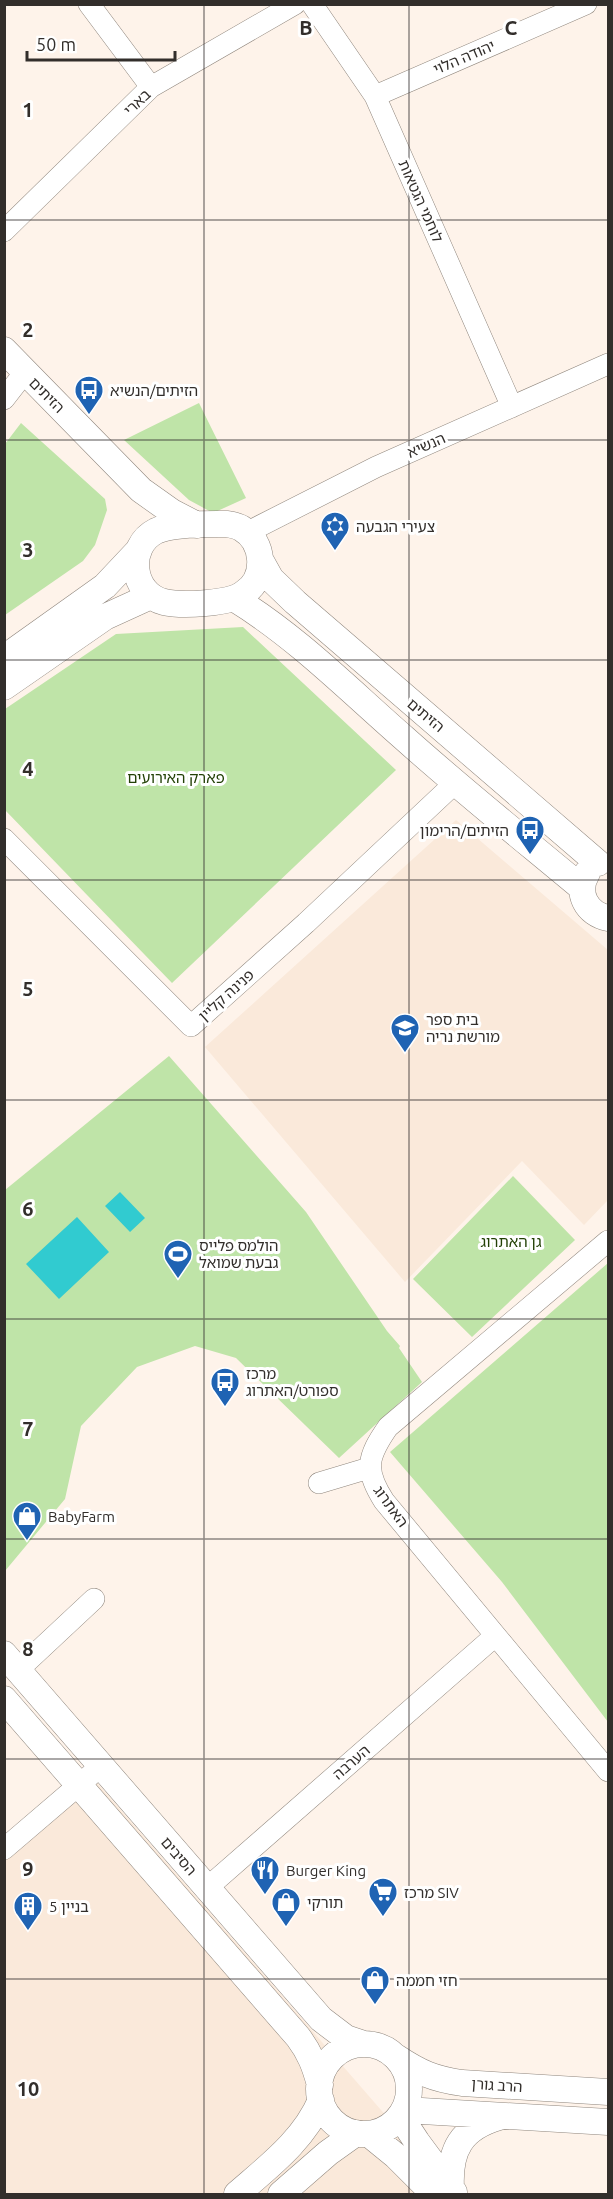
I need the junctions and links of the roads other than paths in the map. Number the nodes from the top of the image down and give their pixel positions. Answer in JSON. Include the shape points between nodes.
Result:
{"nodes":[{"id":1,"x":89,"y":4,"type":"edge"},
{"id":2,"x":295,"y":4,"type":"edge"},
{"id":3,"x":312,"y":4,"type":"edge"},
{"id":4,"x":586,"y":4,"type":"edge"},
{"id":5,"x":151,"y":87,"type":"junction"},
{"id":6,"x":375,"y":96,"type":"junction"},
{"id":7,"x":4,"y":231,"type":"edge"},
{"id":8,"x":4,"y":350,"type":"edge"},
{"id":9,"x":609,"y":364,"type":"edge"},
{"id":10,"x":25,"y":372,"type":"junction"},
{"id":11,"x":4,"y":399,"type":"edge"},
{"id":12,"x":512,"y":407,"type":"junction"},
{"id":13,"x":141,"y":490,"type":"junction"},
{"id":14,"x":197,"y":525,"type":"junction"},
{"id":15,"x":154,"y":532,"type":"junction"},
{"id":16,"x":246,"y":533,"type":"junction"},
{"id":17,"x":137,"y":552,"type":"junction"},
{"id":18,"x":261,"y":561,"type":"junction"},
{"id":19,"x":151,"y":596,"type":"junction"},
{"id":20,"x":235,"y":599,"type":"junction"},
{"id":21,"x":4,"y":658,"type":"edge"},
{"id":22,"x":4,"y":687,"type":"edge"},
{"id":23,"x":455,"y":783,"type":"junction"},
{"id":24,"x":4,"y":839,"type":"edge"},
{"id":25,"x":603,"y":861,"type":"edge"},
{"id":26,"x":582,"y":888,"type":"junction"},
{"id":27,"x":609,"y":918,"type":"edge"},
{"id":28,"x":609,"y":1241,"type":"edge"},
{"id":29,"x":369,"y":1468,"type":"junction"},
{"id":30,"x":319,"y":1483,"type":"dead end"},
{"id":31,"x":94,"y":1599,"type":"dead end"},
{"id":32,"x":495,"y":1636,"type":"junction"},
{"id":33,"x":11,"y":1662,"type":"edge"},
{"id":34,"x":4,"y":1699,"type":"edge"},
{"id":35,"x":101,"y":1766,"type":"junction"},
{"id":36,"x":609,"y":1771,"type":"edge"},
{"id":37,"x":79,"y":1785,"type":"junction"},
{"id":38,"x":4,"y":1849,"type":"edge"},
{"id":39,"x":207,"y":1888,"type":"junction"},
{"id":40,"x":364,"y":2044,"type":"junction"},
{"id":41,"x":393,"y":2055,"type":"junction"},
{"id":42,"x":320,"y":2092,"type":"junction"},
{"id":43,"x":609,"y":2092,"type":"edge"},
{"id":44,"x":403,"y":2113,"type":"junction"},
{"id":45,"x":506,"y":2116,"type":"junction"},
{"id":46,"x":609,"y":2122,"type":"edge"},
{"id":47,"x":362,"y":2134,"type":"junction"},
{"id":48,"x":447,"y":2192,"type":"edge"},
{"id":49,"x":237,"y":2194,"type":"edge"},
{"id":50,"x":281,"y":2194,"type":"edge"}],
"edges":[{"from":1,"to":5,"type":"street"},
{"from":2,"to":5,"type":"street","name":"בארי"},
{"from":3,"to":6,"type":"street","name":"לוחמי הגטאות"},
{"from":4,"to":6,"type":"street","name":"יהודה הלוי"},
{"from":5,"to":7,"type":"street","name":"בארי"},
{"from":6,"to":12,"type":"street","name":"לוחמי הגטאות"},
{"from":8,"to":10,"type":"street","name":"הזיתים"},
{"from":9,"to":12,"type":"street","name":"הנשיא"},
{"from":10,"to":11,"type":"street"},
{"from":10,"to":13,"type":"street","name":"הזיתים"},
{"from":12,"to":16,"type":"street","name":"הנשיא","via":[[376,467]]},
{"from":13,"to":14,"type":"street","name":"הזיתים"},
{"from":13,"to":15,"type":"street","name":"הזיתים","via":[[151,505]]},
{"from":14,"to":15,"type":"street","via":[[166,527]]},
{"from":14,"to":16,"type":"street","via":[[228,524]]},
{"from":15,"to":17,"type":"street"},
{"from":16,"to":18,"type":"street","via":[[258,548]]},
{"from":17,"to":19,"type":"street","via":[[137,577]]},
{"from":17,"to":21,"type":"street","via":[[105,586]]},
{"from":18,"to":20,"type":"street","via":[[254,584]]},
{"from":18,"to":25,"type":"street","name":"הזיתים","via":[[271,579],[295,602]]},
{"from":19,"to":20,"type":"street","via":[[174,603]]},
{"from":19,"to":22,"type":"street","via":[[105,617]]},
{"from":20,"to":23,"type":"street","via":[[298,645]]},
{"from":23,"to":24,"type":"street","name":"פנינה קליין","via":[[191,1026]]},
{"from":23,"to":26,"type":"street"},
{"from":25,"to":26,"type":"street","via":[[590,869]]},
{"from":26,"to":27,"type":"street","via":[[587,906]]},
{"from":28,"to":29,"type":"street","name":"האתרוג","via":[[388,1427],[372,1454]]},
{"from":29,"to":30,"type":"street"},
{"from":29,"to":32,"type":"street","name":"האתרוג","via":[[384,1501]]},
{"from":31,"to":33,"type":"street"},
{"from":32,"to":36,"type":"street","name":"האתרוג"},
{"from":32,"to":39,"type":"street","name":"הערבה"},
{"from":33,"to":35,"type":"street","name":"הסיבים"},
{"from":34,"to":37,"type":"street","name":"הסיבים"},
{"from":35,"to":37,"type":"street"},
{"from":35,"to":39,"type":"street","name":"הסיבים"},
{"from":37,"to":38,"type":"street"},
{"from":37,"to":42,"type":"street","name":"הסיבים","via":[[298,2037],[315,2065]]},
{"from":39,"to":40,"type":"street","name":"הסיבים","via":[[321,2019],[346,2038]]},
{"from":40,"to":41,"type":"street"},
{"from":40,"to":42,"type":"street","via":[[351,2046],[330,2061],[323,2072]]},
{"from":41,"to":43,"type":"street","name":"הרב גורן","via":[[440,2080]]},
{"from":41,"to":44,"type":"street","via":[[408,2080],[409,2095]]},
{"from":42,"to":47,"type":"street","via":[[325,2112],[333,2122]]},
{"from":42,"to":49,"type":"street","via":[[314,2116],[301,2134]]},
{"from":44,"to":45,"type":"street","name":"הרב גורן"},
{"from":44,"to":47,"type":"street","via":[[381,2131]]},
{"from":44,"to":48,"type":"street"},
{"from":45,"to":46,"type":"street","name":"הרב גורן"},
{"from":45,"to":48,"type":"street","via":[[486,2121],[466,2134],[452,2156]]},
{"from":47,"to":48,"type":"street"},
{"from":47,"to":50,"type":"street","via":[[328,2153]]}]}
